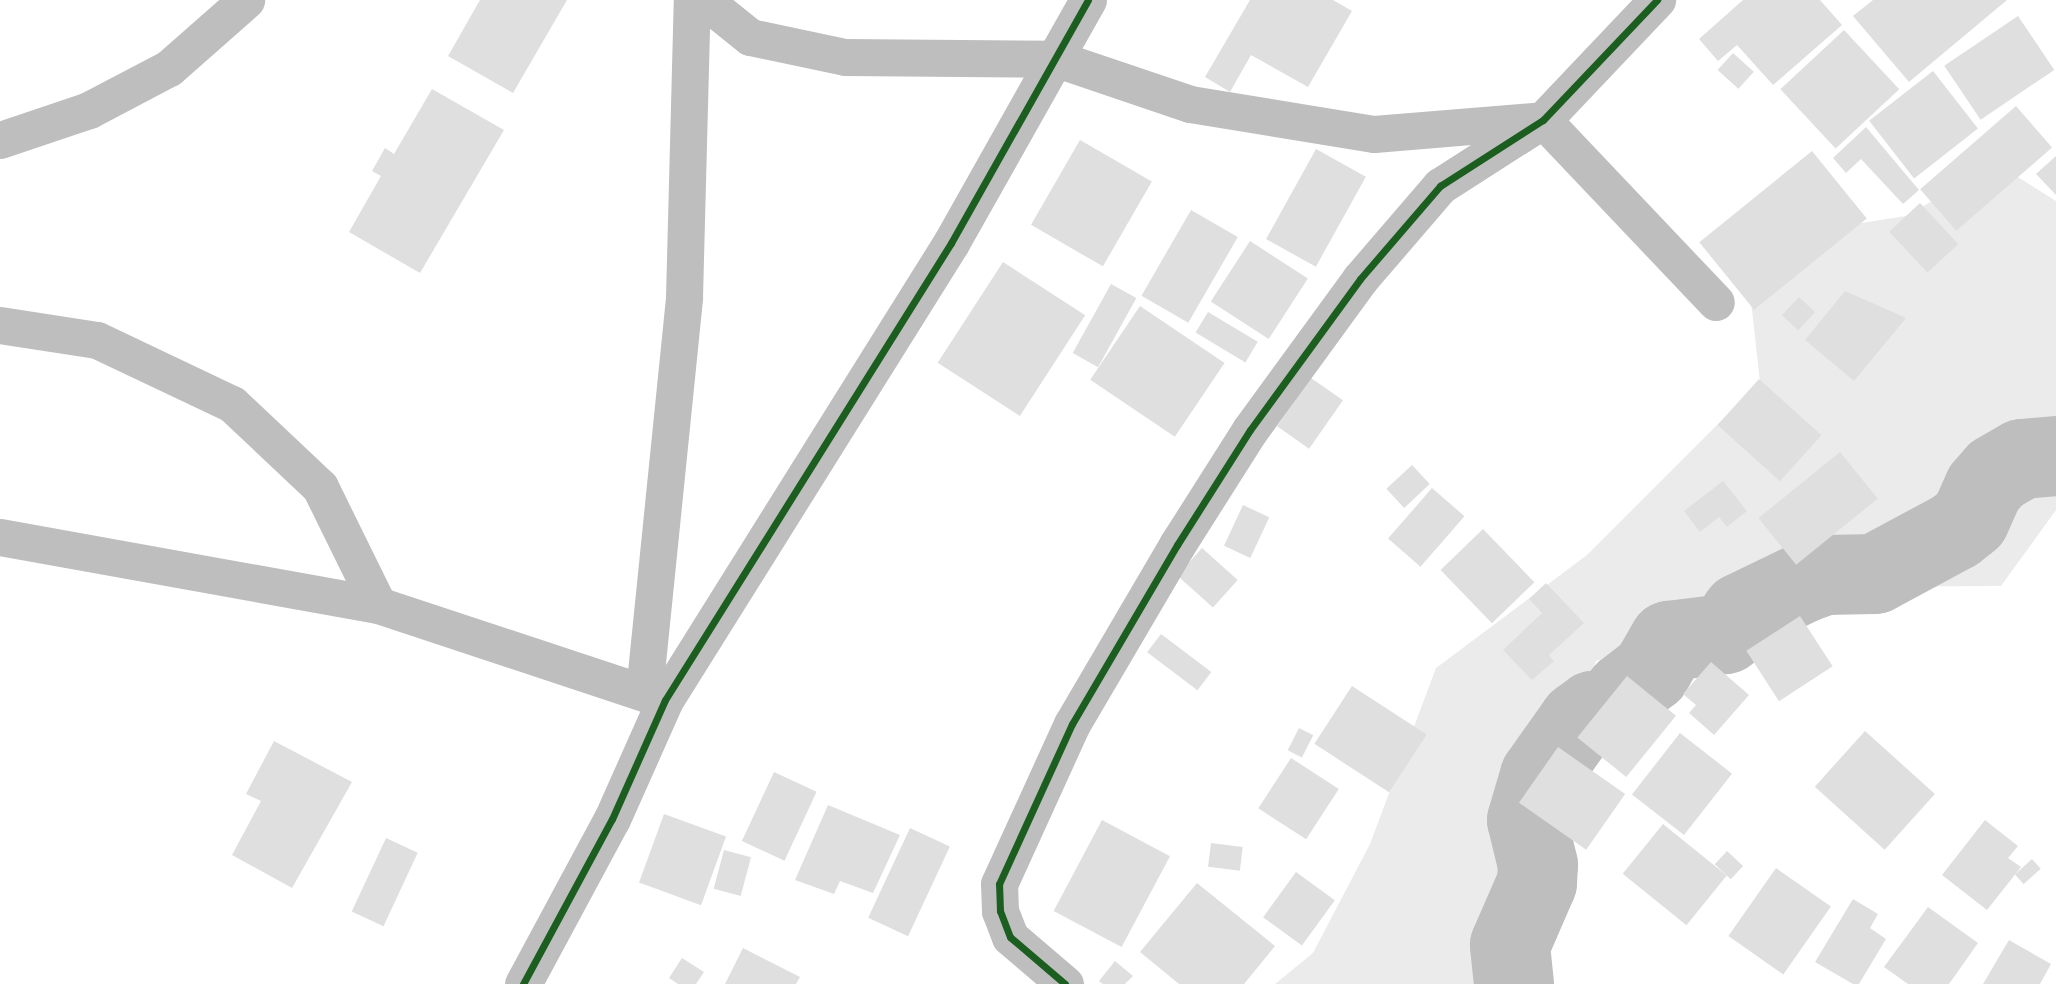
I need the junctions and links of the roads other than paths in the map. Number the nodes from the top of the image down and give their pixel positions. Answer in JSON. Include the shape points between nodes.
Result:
{"nodes":[{"id":1,"x":246,"y":0,"type":"edge"},
{"id":2,"x":692,"y":0,"type":"edge"},
{"id":3,"x":704,"y":0,"type":"edge"},
{"id":4,"x":1088,"y":0,"type":"edge"},
{"id":5,"x":1657,"y":0,"type":"edge"},
{"id":6,"x":1057,"y":59,"type":"junction"},
{"id":7,"x":1543,"y":120,"type":"junction"},
{"id":8,"x":0,"y":141,"type":"edge"},
{"id":9,"x":1716,"y":302,"type":"dead end"},
{"id":10,"x":0,"y":325,"type":"edge"},
{"id":11,"x":0,"y":537,"type":"edge"},
{"id":12,"x":378,"y":605,"type":"junction"},
{"id":13,"x":655,"y":696,"type":"junction"},
{"id":14,"x":523,"y":984,"type":"edge"},
{"id":15,"x":1065,"y":984,"type":"edge"}],
"edges":[{"from":1,"to":8,"type":"street","via":[[169,68],[89,110]]},
{"from":2,"to":13,"type":"street","via":[[684,297]]},
{"from":3,"to":6,"type":"street","via":[[750,37],[845,57]]},
{"from":4,"to":6,"type":"street"},
{"from":5,"to":7,"type":"street"},
{"from":6,"to":7,"type":"street","via":[[1190,104],[1374,134]]},
{"from":6,"to":13,"type":"street","via":[[951,243]]},
{"from":7,"to":9,"type":"street"},
{"from":7,"to":15,"type":"street","via":[[1440,186],[1360,279],[1250,430],[1072,724],[999,884],[1000,912],[1010,937]]},
{"from":10,"to":12,"type":"street","via":[[97,340],[232,404],[320,487]]},
{"from":11,"to":12,"type":"street"},
{"from":12,"to":13,"type":"street"},
{"from":13,"to":14,"type":"street","via":[[612,819]]}]}
